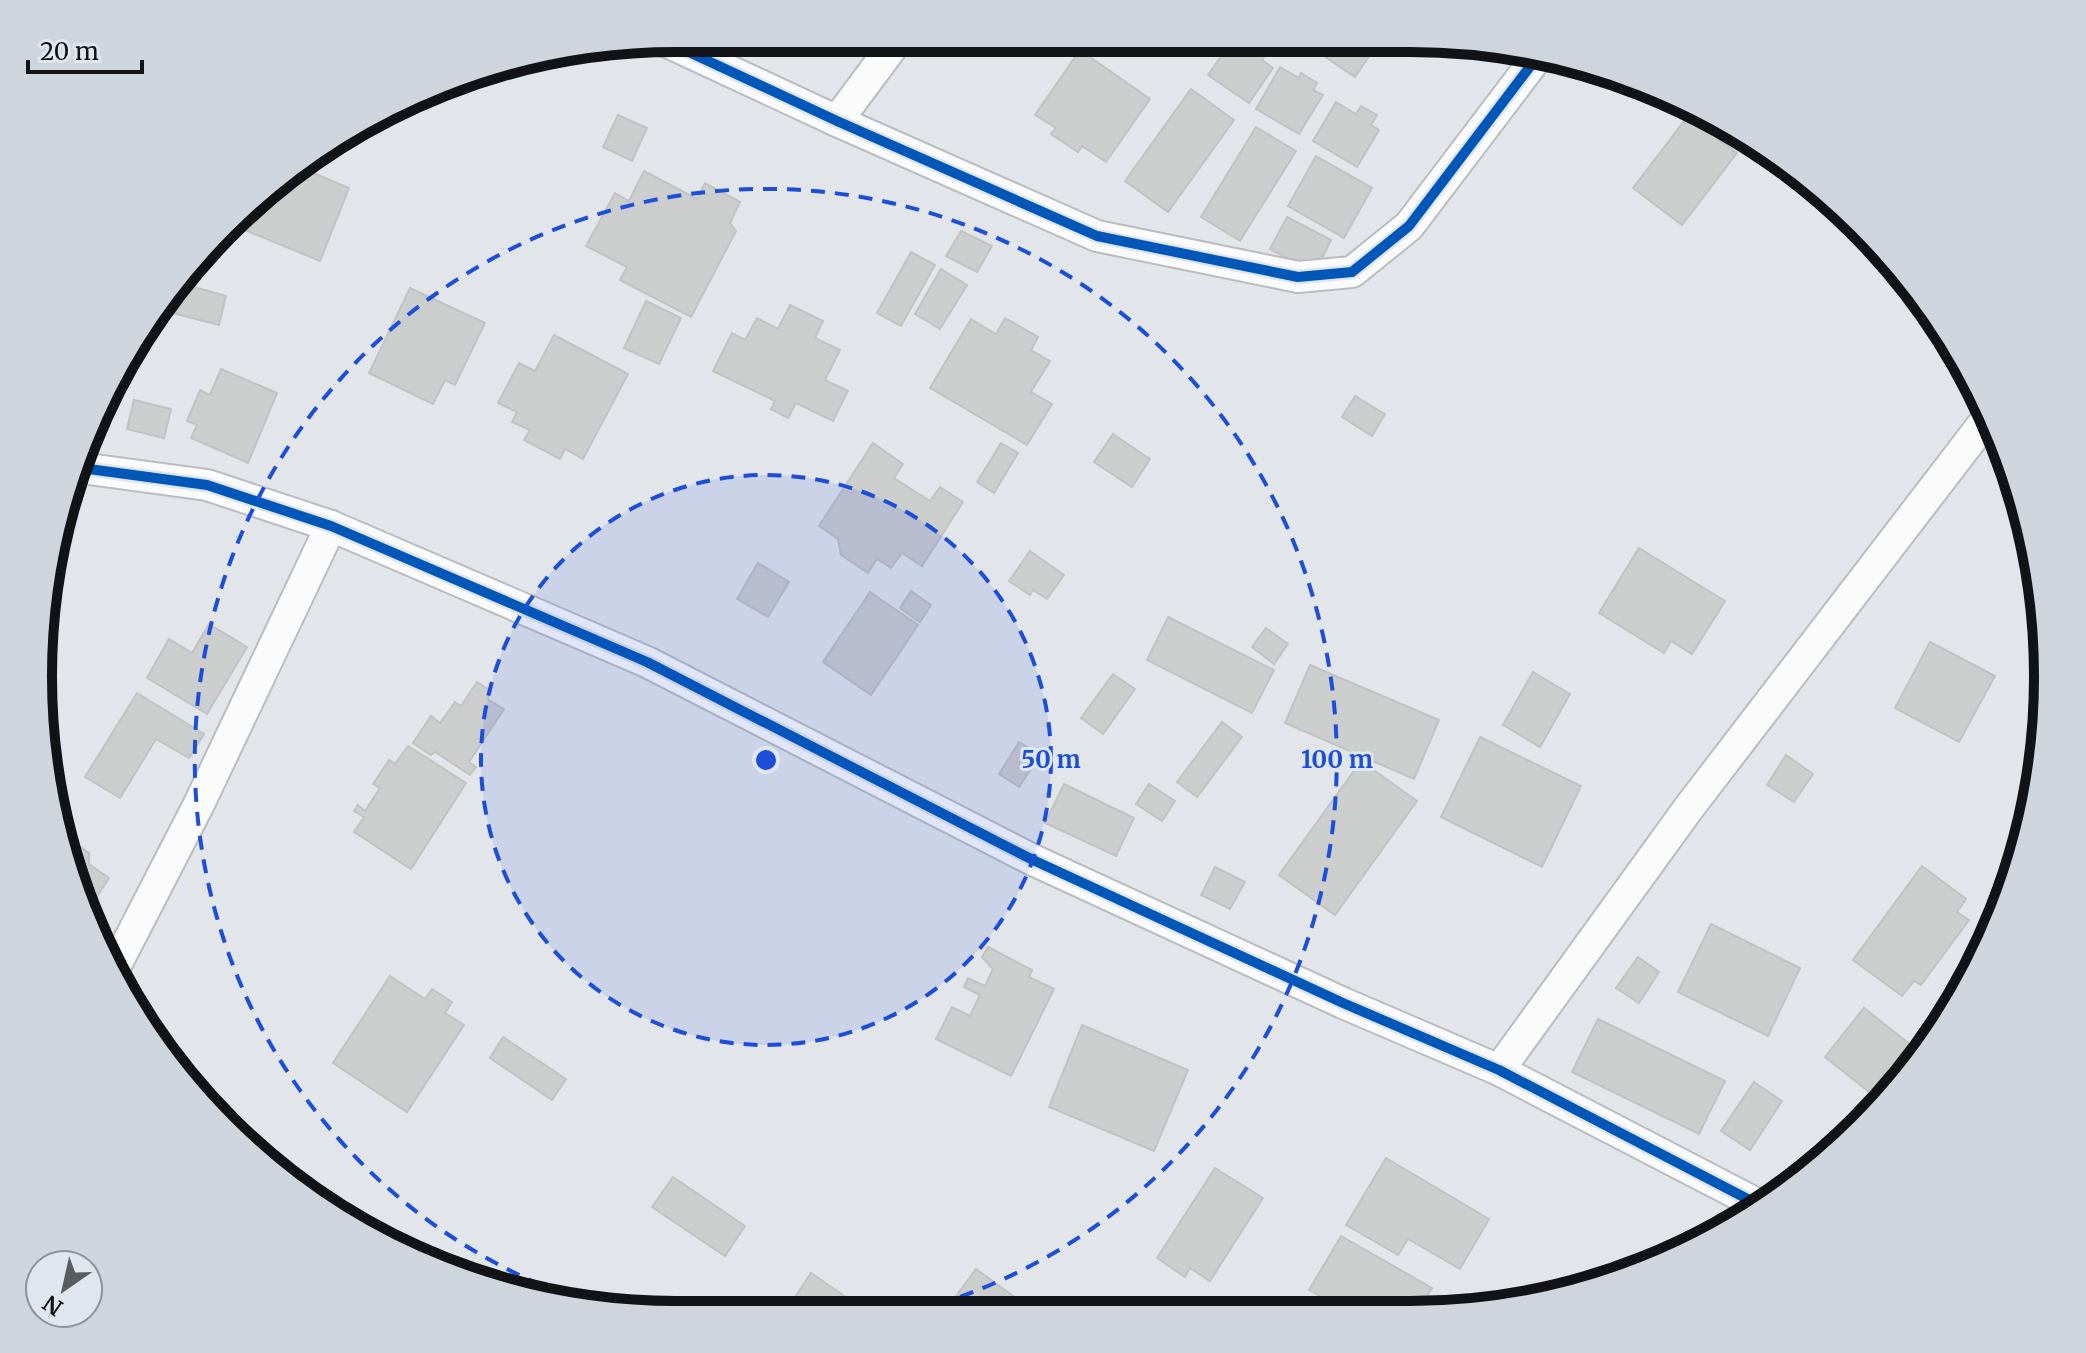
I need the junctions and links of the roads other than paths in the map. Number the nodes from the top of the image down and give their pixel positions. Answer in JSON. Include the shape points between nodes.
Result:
{"nodes":[{"id":1,"x":689,"y":52,"type":"edge"},
{"id":2,"x":888,"y":52,"type":"edge"},
{"id":3,"x":1532,"y":64,"type":"edge"},
{"id":4,"x":837,"y":121,"type":"junction"},
{"id":5,"x":1981,"y":427,"type":"edge"},
{"id":6,"x":88,"y":469,"type":"edge"},
{"id":7,"x":331,"y":526,"type":"junction"},
{"id":8,"x":119,"y":959,"type":"edge"},
{"id":9,"x":1499,"y":1070,"type":"junction"},
{"id":10,"x":1749,"y":1200,"type":"edge"}],
"edges":[{"from":1,"to":4,"type":"street"},
{"from":2,"to":4,"type":"street"},
{"from":3,"to":4,"type":"street","via":[[1409,226],[1352,272],[1311,276],[1097,236]]},
{"from":5,"to":9,"type":"street","via":[[1688,809]]},
{"from":6,"to":7,"type":"street","via":[[207,485]]},
{"from":7,"to":8,"type":"street"},
{"from":7,"to":9,"type":"street","via":[[647,662],[1033,860]]},
{"from":9,"to":10,"type":"street"}]}
